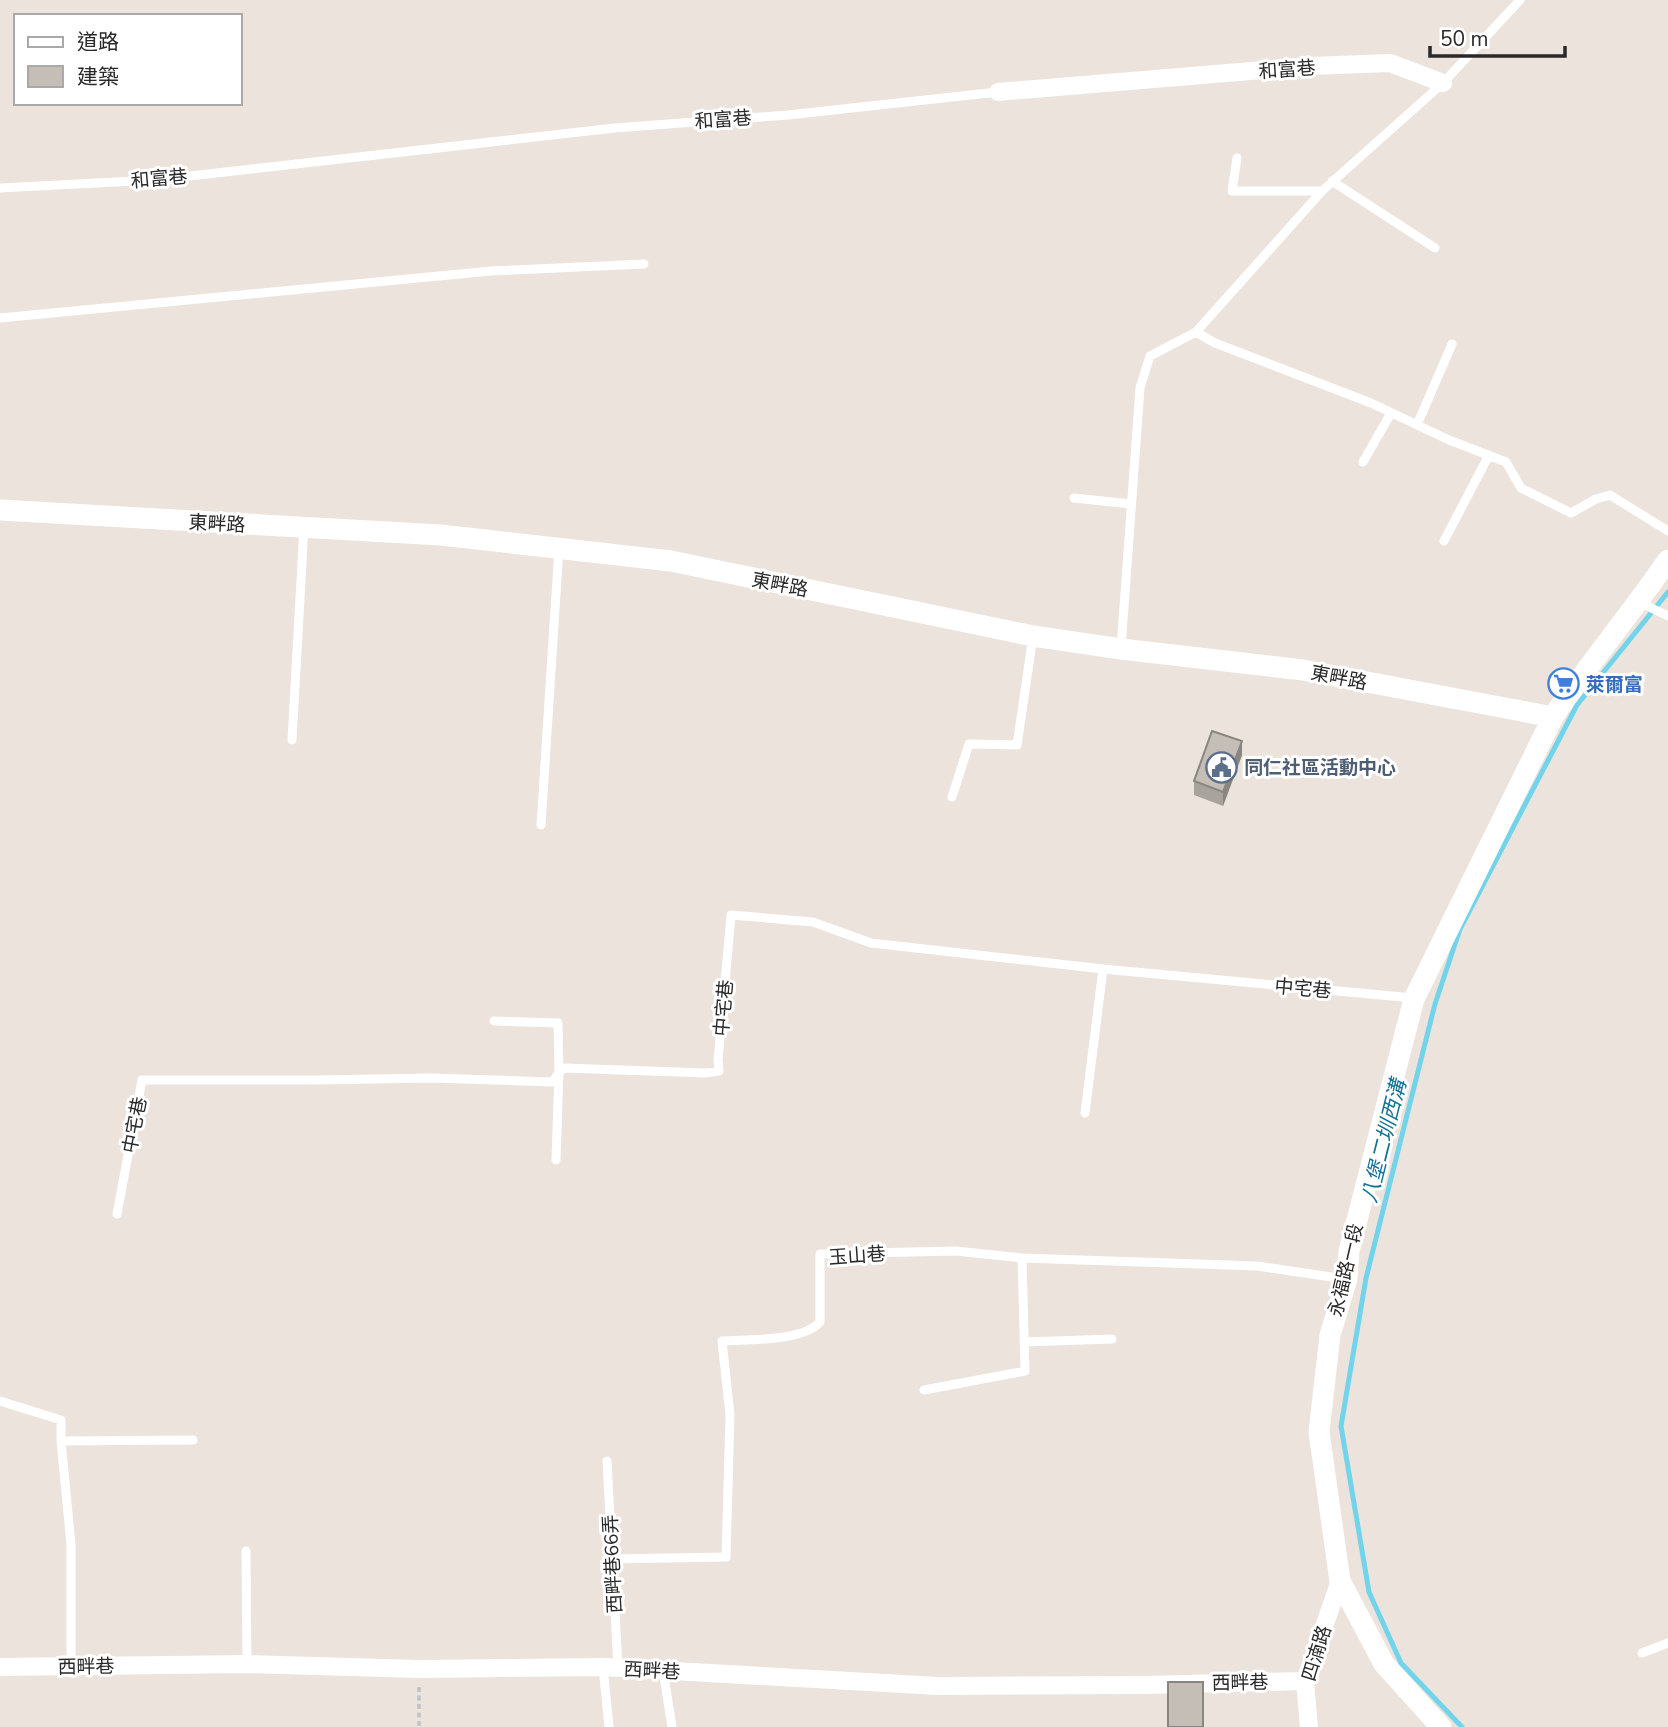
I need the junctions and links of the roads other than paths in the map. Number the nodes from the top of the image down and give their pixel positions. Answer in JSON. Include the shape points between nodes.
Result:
{"nodes":[{"id":1,"x":1520,"y":0,"type":"edge"},
{"id":2,"x":1443,"y":83,"type":"junction"},
{"id":3,"x":998,"y":92,"type":"joint"},
{"id":4,"x":1237,"y":158,"type":"dead end"},
{"id":5,"x":1332,"y":181,"type":"junction"},
{"id":6,"x":0,"y":188,"type":"edge"},
{"id":7,"x":1322,"y":191,"type":"junction"},
{"id":8,"x":1435,"y":248,"type":"dead end"},
{"id":9,"x":644,"y":264,"type":"dead end"},
{"id":10,"x":0,"y":318,"type":"edge"},
{"id":11,"x":1196,"y":332,"type":"junction"},
{"id":12,"x":1452,"y":344,"type":"dead end"},
{"id":13,"x":1391,"y":413,"type":"junction"},
{"id":14,"x":1417,"y":425,"type":"junction"},
{"id":15,"x":1489,"y":455,"type":"junction"},
{"id":16,"x":1363,"y":462,"type":"dead end"},
{"id":17,"x":1074,"y":498,"type":"dead end"},
{"id":18,"x":1131,"y":504,"type":"junction"},
{"id":19,"x":0,"y":510,"type":"edge"},
{"id":20,"x":304,"y":527,"type":"junction"},
{"id":21,"x":1668,"y":531,"type":"edge"},
{"id":22,"x":1444,"y":541,"type":"dead end"},
{"id":23,"x":559,"y":548,"type":"junction"},
{"id":24,"x":1668,"y":560,"type":"edge"},
{"id":25,"x":1643,"y":603,"type":"junction"},
{"id":26,"x":1665,"y":615,"type":"edge"},
{"id":27,"x":1033,"y":636,"type":"junction"},
{"id":28,"x":1121,"y":649,"type":"junction"},
{"id":29,"x":1553,"y":717,"type":"junction"},
{"id":30,"x":292,"y":740,"type":"dead end"},
{"id":31,"x":952,"y":797,"type":"dead end"},
{"id":32,"x":541,"y":825,"type":"dead end"},
{"id":33,"x":1103,"y":969,"type":"junction"},
{"id":34,"x":1414,"y":999,"type":"junction"},
{"id":35,"x":494,"y":1021,"type":"dead end"},
{"id":36,"x":559,"y":1072,"type":"junction"},
{"id":37,"x":1085,"y":1112,"type":"dead end"},
{"id":38,"x":556,"y":1160,"type":"dead end"},
{"id":39,"x":117,"y":1214,"type":"dead end"},
{"id":40,"x":1022,"y":1258,"type":"junction"},
{"id":41,"x":1347,"y":1279,"type":"junction"},
{"id":42,"x":1112,"y":1339,"type":"dead end"},
{"id":43,"x":1024,"y":1342,"type":"junction"},
{"id":44,"x":924,"y":1390,"type":"dead end"},
{"id":45,"x":0,"y":1401,"type":"edge"},
{"id":46,"x":193,"y":1440,"type":"dead end"},
{"id":47,"x":61,"y":1441,"type":"junction"},
{"id":48,"x":607,"y":1461,"type":"dead end"},
{"id":49,"x":246,"y":1551,"type":"dead end"},
{"id":50,"x":612,"y":1559,"type":"junction"},
{"id":51,"x":1340,"y":1581,"type":"junction"},
{"id":52,"x":1668,"y":1643,"type":"edge"},
{"id":53,"x":1642,"y":1653,"type":"dead end"},
{"id":54,"x":247,"y":1664,"type":"junction"},
{"id":55,"x":71,"y":1666,"type":"junction"},
{"id":56,"x":0,"y":1667,"type":"edge"},
{"id":57,"x":610,"y":1668,"type":"junction"},
{"id":58,"x":663,"y":1670,"type":"junction"},
{"id":59,"x":1305,"y":1681,"type":"junction"},
{"id":60,"x":609,"y":1727,"type":"edge"},
{"id":61,"x":672,"y":1727,"type":"edge"},
{"id":62,"x":1309,"y":1727,"type":"edge"},
{"id":63,"x":1441,"y":1727,"type":"edge"}],
"edges":[{"from":1,"to":2,"type":"lane"},
{"from":2,"to":3,"type":"street","name":"和富巷","via":[[1390,63]]},
{"from":2,"to":5,"type":"lane"},
{"from":3,"to":6,"type":"lane","name":"和富巷","via":[[615,128],[155,180]]},
{"from":4,"to":7,"type":"lane","via":[[1232,191]]},
{"from":5,"to":7,"type":"lane"},
{"from":5,"to":8,"type":"lane"},
{"from":7,"to":11,"type":"lane"},
{"from":9,"to":10,"type":"lane","via":[[491,271]]},
{"from":11,"to":13,"type":"lane","via":[[1215,344]]},
{"from":11,"to":18,"type":"lane","via":[[1150,356],[1140,388]]},
{"from":12,"to":14,"type":"lane"},
{"from":13,"to":14,"type":"lane"},
{"from":13,"to":16,"type":"lane"},
{"from":14,"to":15,"type":"lane"},
{"from":15,"to":21,"type":"lane","via":[[1506,461],[1521,488],[1571,513],[1610,495]]},
{"from":15,"to":22,"type":"lane"},
{"from":17,"to":18,"type":"lane"},
{"from":18,"to":28,"type":"lane"},
{"from":19,"to":20,"type":"street","name":"東畔路"},
{"from":20,"to":23,"type":"street","name":"東畔路"},
{"from":20,"to":30,"type":"lane"},
{"from":23,"to":27,"type":"street","name":"東畔路","via":[[671,561]]},
{"from":23,"to":32,"type":"lane"},
{"from":24,"to":25,"type":"street","name":"永福路一段"},
{"from":25,"to":26,"type":"lane"},
{"from":25,"to":29,"type":"street","name":"永福路一段"},
{"from":27,"to":28,"type":"street","name":"東畔路"},
{"from":27,"to":31,"type":"lane","via":[[1017,745],[969,744]]},
{"from":28,"to":29,"type":"street","name":"東畔路","via":[[1303,670]]},
{"from":29,"to":34,"type":"street","name":"永福路一段"},
{"from":33,"to":34,"type":"lane","name":"中宅巷"},
{"from":33,"to":36,"type":"lane","name":"中宅巷","via":[[870,943],[813,922],[731,915],[719,1071]]},
{"from":33,"to":37,"type":"lane"},
{"from":34,"to":41,"type":"street","name":"永福路一段","via":[[1349,1251]]},
{"from":35,"to":36,"type":"lane","via":[[558,1023]]},
{"from":36,"to":38,"type":"lane"},
{"from":36,"to":39,"type":"lane","name":"中宅巷","via":[[553,1082],[142,1080]]},
{"from":40,"to":41,"type":"lane","name":"玉山巷","via":[[1257,1266]]},
{"from":40,"to":43,"type":"lane"},
{"from":40,"to":50,"type":"lane","name":"玉山巷","via":[[956,1251],[820,1254],[820,1322],[813,1329],[778,1338],[722,1341],[730,1415],[726,1557]]},
{"from":41,"to":51,"type":"street","name":"永福路一段","via":[[1329,1335],[1319,1432]]},
{"from":42,"to":43,"type":"lane"},
{"from":43,"to":44,"type":"lane","via":[[1025,1371]]},
{"from":45,"to":47,"type":"lane","via":[[61,1420]]},
{"from":46,"to":47,"type":"lane"},
{"from":47,"to":55,"type":"lane","via":[[71,1544]]},
{"from":48,"to":50,"type":"lane","name":"西畔巷66弄"},
{"from":49,"to":54,"type":"lane"},
{"from":50,"to":57,"type":"lane","name":"西畔巷66弄"},
{"from":51,"to":59,"type":"street","name":"四湳路"},
{"from":51,"to":63,"type":"street","name":"永福路一段","via":[[1384,1664]]},
{"from":52,"to":53,"type":"lane"},
{"from":54,"to":55,"type":"street","name":"西畔巷"},
{"from":54,"to":57,"type":"street","name":"西畔巷"},
{"from":55,"to":56,"type":"street","name":"西畔巷"},
{"from":57,"to":58,"type":"street","name":"西畔巷"},
{"from":57,"to":60,"type":"lane","name":"西畔巷66弄"},
{"from":58,"to":59,"type":"street","name":"西畔巷","via":[[938,1686]]},
{"from":58,"to":61,"type":"lane"},
{"from":59,"to":62,"type":"street","name":"四湳路"}]}
